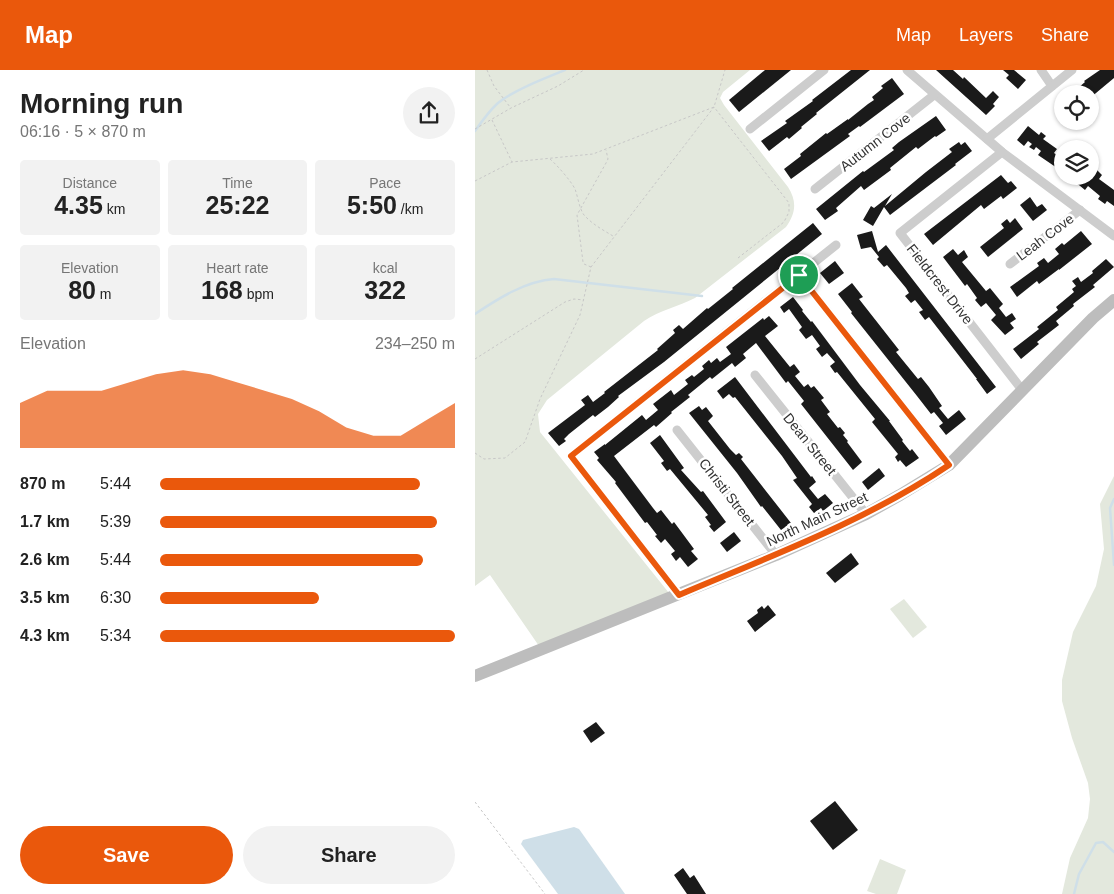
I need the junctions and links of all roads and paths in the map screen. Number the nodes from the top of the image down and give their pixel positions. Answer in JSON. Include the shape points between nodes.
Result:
{"nodes":[{"id":1,"x":487,"y":70,"type":"edge"},
{"id":2,"x":584,"y":70,"type":"edge"},
{"id":3,"x":725,"y":70,"type":"edge"},
{"id":4,"x":824,"y":70,"type":"edge"},
{"id":5,"x":907,"y":70,"type":"edge"},
{"id":6,"x":1041,"y":70,"type":"edge"},
{"id":7,"x":1072,"y":70,"type":"edge"},
{"id":8,"x":1053,"y":86,"type":"junction"},
{"id":9,"x":934,"y":94,"type":"junction"},
{"id":10,"x":713,"y":107,"type":"junction"},
{"id":11,"x":511,"y":108,"type":"junction"},
{"id":12,"x":492,"y":120,"type":"junction"},
{"id":13,"x":475,"y":129,"type":"edge"},
{"id":14,"x":750,"y":129,"type":"dead end"},
{"id":15,"x":987,"y":140,"type":"junction"},
{"id":16,"x":605,"y":150,"type":"junction"},
{"id":17,"x":1002,"y":152,"type":"junction"},
{"id":18,"x":550,"y":159,"type":"junction"},
{"id":19,"x":512,"y":162,"type":"junction"},
{"id":20,"x":475,"y":181,"type":"edge"},
{"id":21,"x":815,"y":189,"type":"dead end"},
{"id":22,"x":581,"y":207,"type":"junction"},
{"id":23,"x":1080,"y":210,"type":"junction"},
{"id":24,"x":1114,"y":236,"type":"edge"},
{"id":25,"x":613,"y":237,"type":"junction"},
{"id":26,"x":836,"y":245,"type":"dead end"},
{"id":27,"x":738,"y":258,"type":"dead end"},
{"id":28,"x":1010,"y":264,"type":"dead end"},
{"id":29,"x":591,"y":267,"type":"junction"},
{"id":30,"x":799,"y":275,"type":"junction"},
{"id":31,"x":584,"y":300,"type":"junction"},
{"id":32,"x":1114,"y":300,"type":"edge"},
{"id":33,"x":475,"y":359,"type":"edge"},
{"id":34,"x":755,"y":374,"type":"dead end"},
{"id":35,"x":1023,"y":391,"type":"junction"},
{"id":36,"x":677,"y":430,"type":"dead end"},
{"id":37,"x":475,"y":453,"type":"edge"},
{"id":38,"x":949,"y":465,"type":"junction"},
{"id":39,"x":866,"y":514,"type":"junction"},
{"id":40,"x":776,"y":554,"type":"junction"},
{"id":41,"x":679,"y":595,"type":"junction"},
{"id":42,"x":475,"y":676,"type":"edge"},
{"id":43,"x":475,"y":802,"type":"edge"},
{"id":44,"x":545,"y":894,"type":"edge"}],
"edges":[{"from":1,"to":11,"type":"path","via":[[494,86]]},
{"from":2,"to":11,"type":"path"},
{"from":3,"to":10,"type":"path"},
{"from":4,"to":14,"type":"street"},
{"from":5,"to":9,"type":"street"},
{"from":6,"to":8,"type":"street"},
{"from":7,"to":8,"type":"street"},
{"from":8,"to":15,"type":"street"},
{"from":9,"to":15,"type":"street"},
{"from":9,"to":21,"type":"street","name":"Autumn Cove"},
{"from":10,"to":16,"type":"path"},
{"from":10,"to":25,"type":"path"},
{"from":10,"to":27,"type":"path","via":[[789,203],[784,222]]},
{"from":11,"to":12,"type":"path"},
{"from":12,"to":13,"type":"path"},
{"from":12,"to":19,"type":"path"},
{"from":15,"to":17,"type":"street"},
{"from":16,"to":18,"type":"path"},
{"from":16,"to":22,"type":"path","via":[[607,163]]},
{"from":17,"to":23,"type":"street"},
{"from":17,"to":35,"type":"street","name":"Fieldcrest Drive","via":[[900,232]]},
{"from":18,"to":19,"type":"path"},
{"from":18,"to":22,"type":"path","via":[[574,187]]},
{"from":19,"to":20,"type":"path"},
{"from":22,"to":25,"type":"path","via":[[583,214]]},
{"from":22,"to":29,"type":"path","via":[[577,220],[583,262]]},
{"from":23,"to":24,"type":"street"},
{"from":23,"to":28,"type":"street","name":"Leah Cove"},
{"from":25,"to":29,"type":"path"},
{"from":26,"to":30,"type":"street"},
{"from":29,"to":31,"type":"path"},
{"from":30,"to":38,"type":"street"},
{"from":30,"to":41,"type":"street","via":[[571,456]]},
{"from":31,"to":33,"type":"path","via":[[570,299]]},
{"from":31,"to":37,"type":"path","via":[[540,399],[525,442],[505,458],[484,459]]},
{"from":32,"to":35,"type":"street","name":"North Main Street"},
{"from":34,"to":39,"type":"street","name":"Dean Street"},
{"from":35,"to":38,"type":"street","name":"North Main Street"},
{"from":36,"to":40,"type":"street","name":"Christi Street"},
{"from":38,"to":39,"type":"street","name":"North Main Street"},
{"from":39,"to":40,"type":"street","name":"North Main Street"},
{"from":40,"to":41,"type":"street","name":"North Main Street"},
{"from":41,"to":42,"type":"street","name":"North Main Street"},
{"from":43,"to":44,"type":"path"}]}
